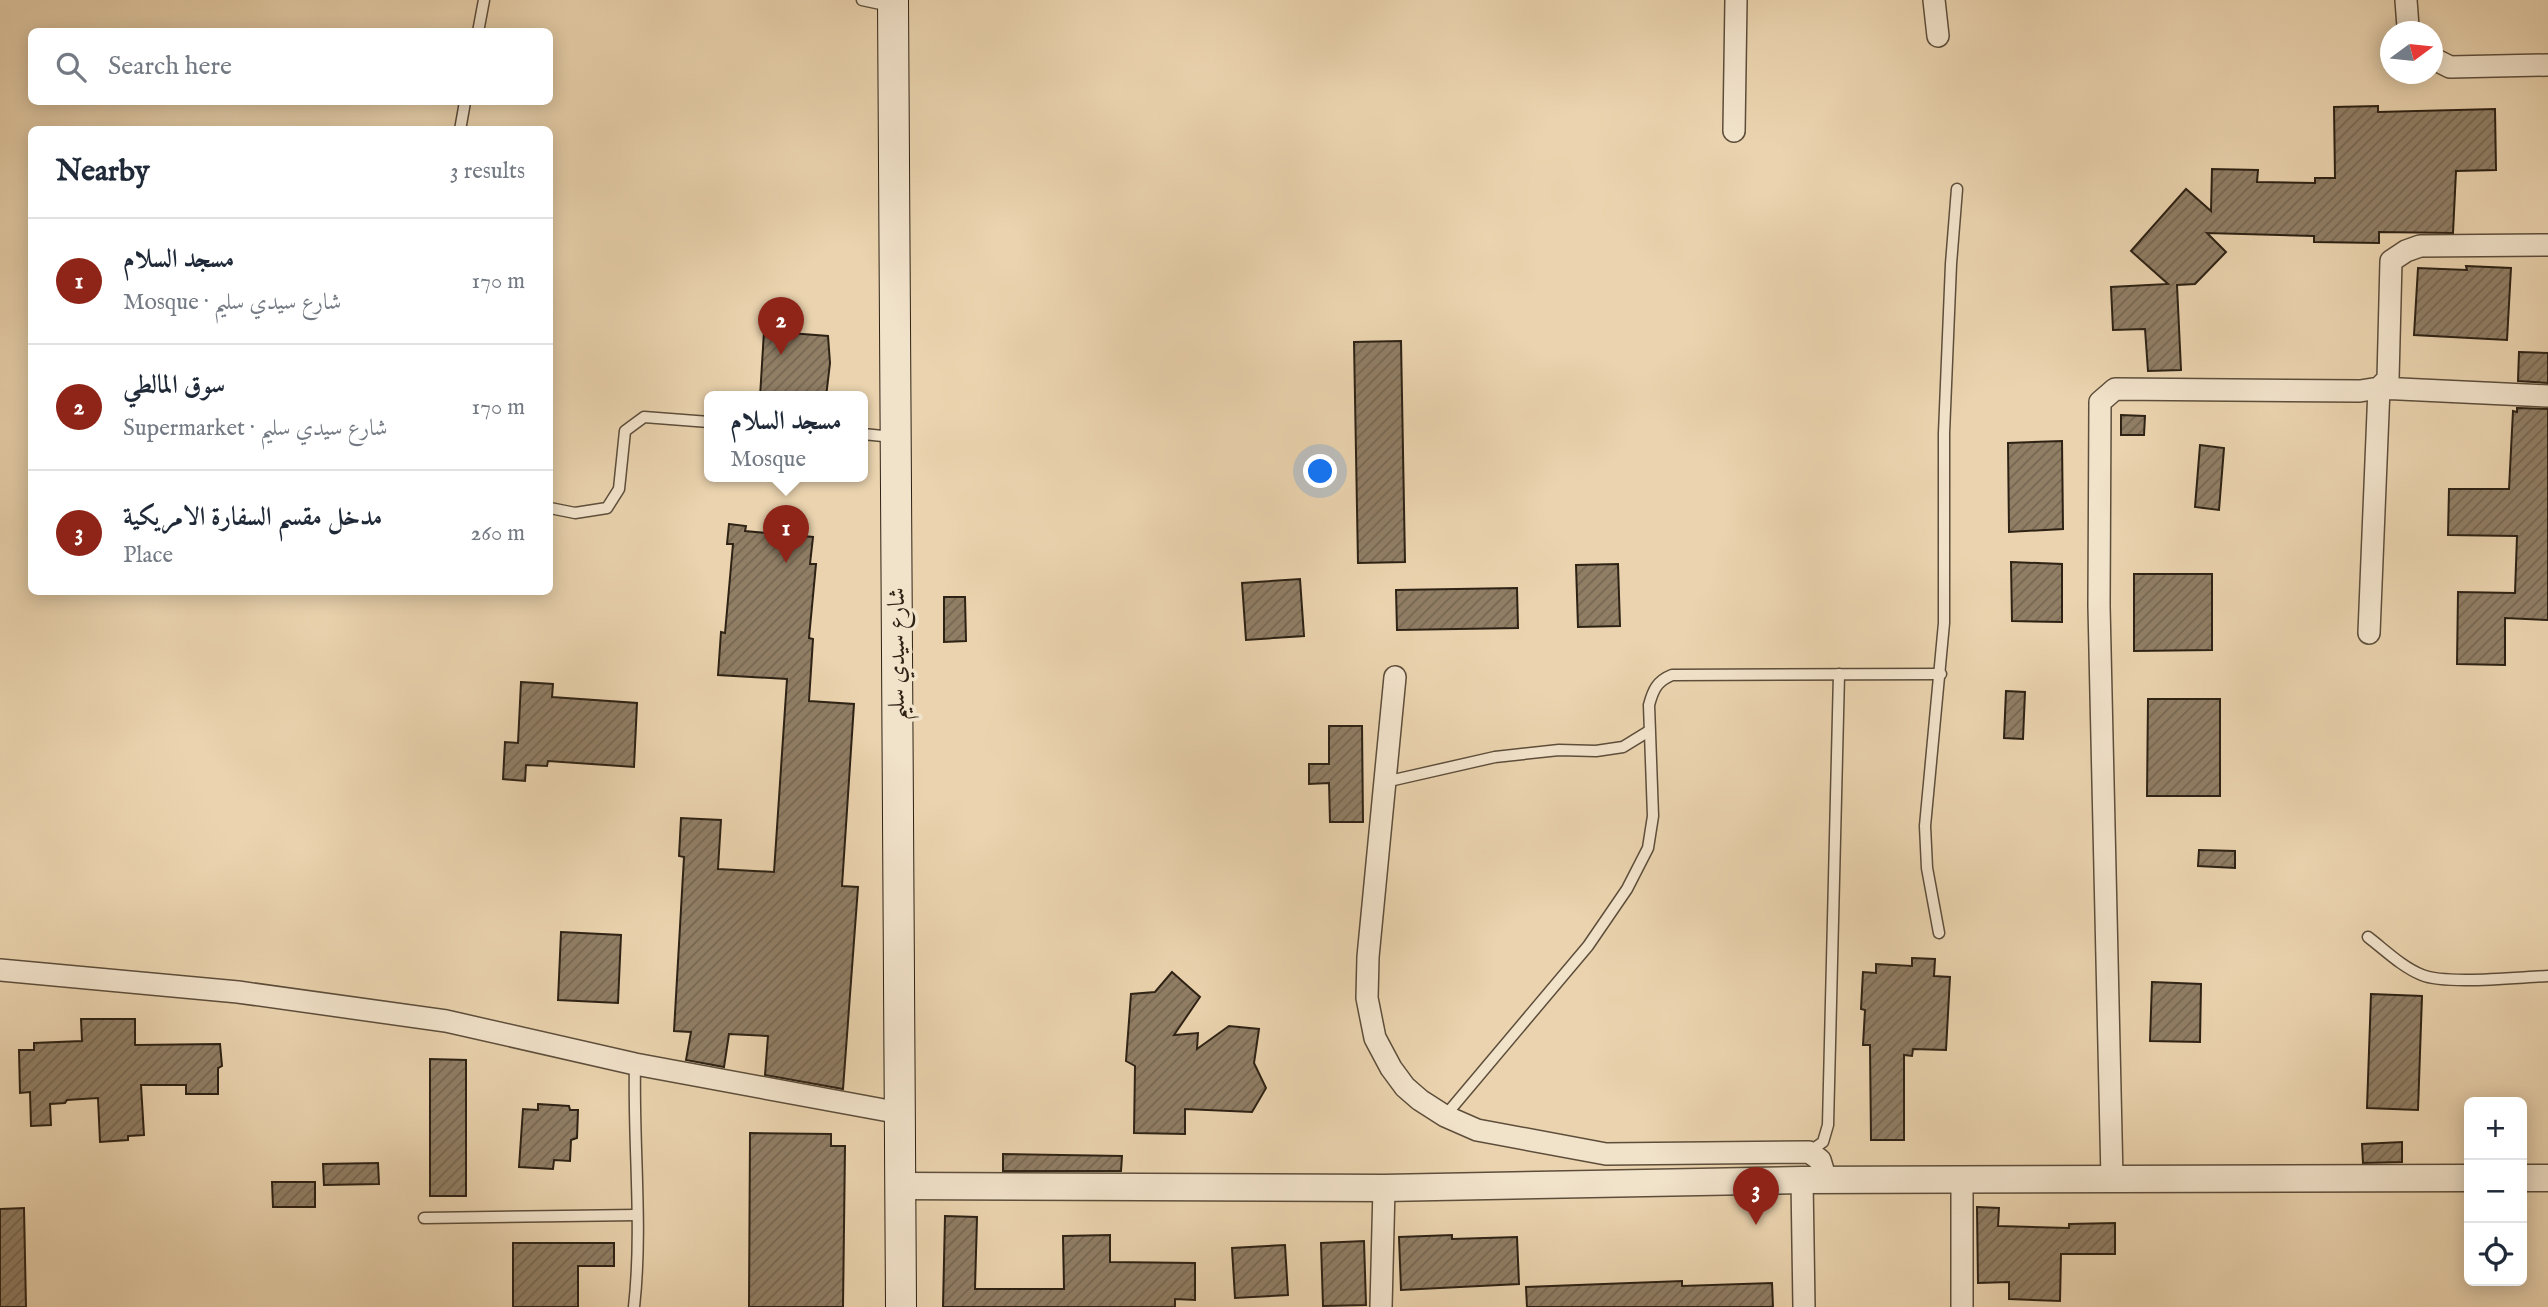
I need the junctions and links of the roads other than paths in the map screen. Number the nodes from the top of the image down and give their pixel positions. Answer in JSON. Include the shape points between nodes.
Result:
{"nodes":[{"id":1,"x":484,"y":0,"type":"edge"},
{"id":2,"x":862,"y":0,"type":"edge"},
{"id":3,"x":1736,"y":0,"type":"edge"},
{"id":4,"x":1934,"y":0,"type":"edge"},
{"id":5,"x":2406,"y":0,"type":"edge"},
{"id":6,"x":893,"y":3,"type":"edge"},
{"id":7,"x":2408,"y":21,"type":"edge"},
{"id":8,"x":479,"y":28,"type":"edge"},
{"id":9,"x":1938,"y":36,"type":"dead end"},
{"id":10,"x":2443,"y":64,"type":"edge"},
{"id":11,"x":2548,"y":65,"type":"edge"},
{"id":12,"x":464,"y":105,"type":"edge"},
{"id":13,"x":461,"y":126,"type":"edge"},
{"id":14,"x":1734,"y":131,"type":"dead end"},
{"id":15,"x":1957,"y":189,"type":"dead end"},
{"id":16,"x":2548,"y":245,"type":"edge"},
{"id":17,"x":2379,"y":388,"type":"junction"},
{"id":18,"x":2548,"y":396,"type":"edge"},
{"id":19,"x":704,"y":422,"type":"edge"},
{"id":20,"x":868,"y":435,"type":"edge"},
{"id":21,"x":896,"y":437,"type":"junction"},
{"id":22,"x":553,"y":509,"type":"edge"},
{"id":23,"x":2369,"y":633,"type":"dead end"},
{"id":24,"x":1839,"y":674,"type":"junction"},
{"id":25,"x":1941,"y":674,"type":"junction"},
{"id":26,"x":1395,"y":677,"type":"dead end"},
{"id":27,"x":1649,"y":731,"type":"junction"},
{"id":28,"x":1385,"y":782,"type":"junction"},
{"id":29,"x":1939,"y":933,"type":"dead end"},
{"id":30,"x":2368,"y":937,"type":"dead end"},
{"id":31,"x":0,"y":970,"type":"edge"},
{"id":32,"x":2548,"y":976,"type":"edge"},
{"id":33,"x":635,"y":1064,"type":"junction"},
{"id":34,"x":900,"y":1113,"type":"junction"},
{"id":35,"x":1445,"y":1115,"type":"junction"},
{"id":36,"x":1809,"y":1152,"type":"junction"},
{"id":37,"x":2464,"y":1178,"type":"edge"},
{"id":38,"x":2527,"y":1178,"type":"edge"},
{"id":39,"x":2548,"y":1178,"type":"edge"},
{"id":40,"x":2112,"y":1179,"type":"junction"},
{"id":41,"x":1814,"y":1180,"type":"junction"},
{"id":42,"x":1962,"y":1180,"type":"junction"},
{"id":43,"x":900,"y":1186,"type":"junction"},
{"id":44,"x":1384,"y":1188,"type":"junction"},
{"id":45,"x":637,"y":1215,"type":"junction"},
{"id":46,"x":425,"y":1218,"type":"dead end"},
{"id":47,"x":634,"y":1307,"type":"edge"},
{"id":48,"x":901,"y":1307,"type":"edge"},
{"id":49,"x":1381,"y":1307,"type":"edge"},
{"id":50,"x":1804,"y":1307,"type":"edge"},
{"id":51,"x":1962,"y":1307,"type":"edge"}],
"edges":[{"from":1,"to":8,"type":"lane"},
{"from":2,"to":6,"type":"lane"},
{"from":3,"to":14,"type":"street"},
{"from":4,"to":9,"type":"street"},
{"from":5,"to":7,"type":"street"},
{"from":6,"to":21,"type":"main road","name":"شارع سيدي سليم"},
{"from":10,"to":11,"type":"street"},
{"from":12,"to":13,"type":"lane"},
{"from":15,"to":25,"type":"lane","via":[[1945,420]]},
{"from":16,"to":17,"type":"street","via":[[2420,246],[2391,261],[2388,379]]},
{"from":17,"to":18,"type":"street"},
{"from":17,"to":23,"type":"street"},
{"from":17,"to":40,"type":"street","via":[[2115,388],[2100,401],[2099,606]]},
{"from":19,"to":22,"type":"lane","via":[[644,417],[625,431],[619,489],[607,508],[575,513]]},
{"from":20,"to":21,"type":"lane"},
{"from":21,"to":34,"type":"main road","name":"شارع سيدي سليم"},
{"from":24,"to":25,"type":"lane"},
{"from":24,"to":27,"type":"lane","via":[[1672,675],[1653,690]]},
{"from":24,"to":36,"type":"lane","via":[[1828,1125],[1823,1142]]},
{"from":25,"to":29,"type":"lane","via":[[1925,826]]},
{"from":26,"to":28,"type":"street"},
{"from":27,"to":28,"type":"lane","via":[[1623,747],[1495,757]]},
{"from":27,"to":35,"type":"lane","via":[[1652,824],[1648,848],[1632,879],[1588,946]]},
{"from":28,"to":35,"type":"street","via":[[1368,957],[1371,1024],[1405,1087]]},
{"from":30,"to":32,"type":"lane","via":[[2424,976]]},
{"from":31,"to":33,"type":"street","via":[[238,992],[446,1021]]},
{"from":33,"to":34,"type":"street"},
{"from":33,"to":45,"type":"lane"},
{"from":34,"to":43,"type":"main road","name":"شارع سيدي سليم"},
{"from":35,"to":36,"type":"street","via":[[1477,1130],[1606,1154]]},
{"from":36,"to":41,"type":"street","via":[[1820,1160]]},
{"from":37,"to":40,"type":"street"},
{"from":38,"to":39,"type":"street"},
{"from":40,"to":42,"type":"street"},
{"from":41,"to":42,"type":"street"},
{"from":41,"to":44,"type":"street"},
{"from":41,"to":50,"type":"street"},
{"from":42,"to":51,"type":"street"},
{"from":43,"to":44,"type":"street"},
{"from":43,"to":48,"type":"main road","name":"شارع سيدي سليم"},
{"from":44,"to":49,"type":"street"},
{"from":45,"to":46,"type":"lane"},
{"from":45,"to":47,"type":"lane"}]}
